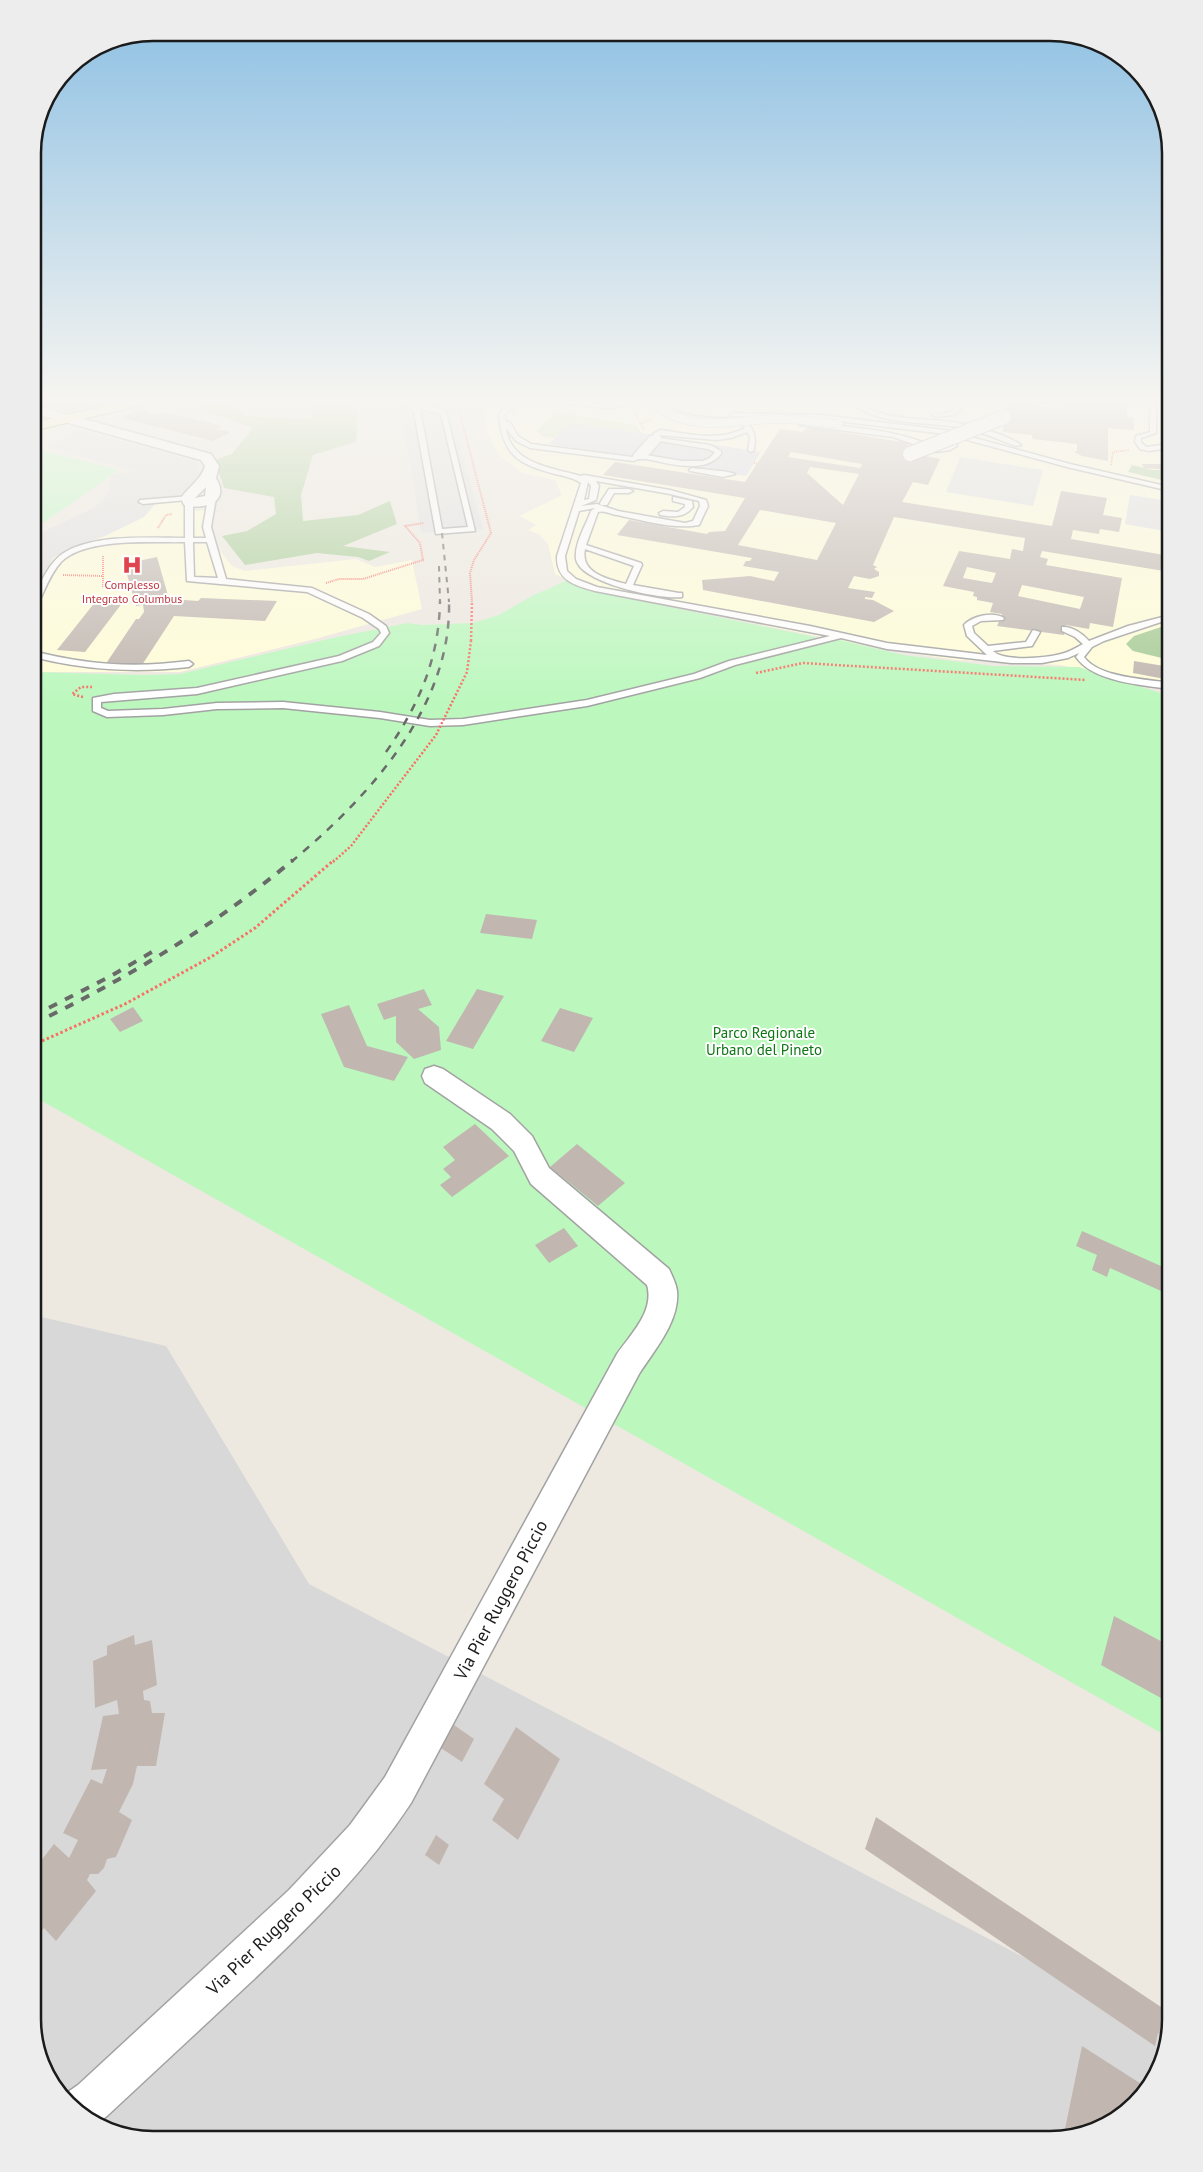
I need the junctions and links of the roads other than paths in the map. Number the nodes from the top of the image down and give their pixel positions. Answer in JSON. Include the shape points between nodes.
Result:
{"nodes":[{"id":1,"x":157,"y":501,"type":"edge"},
{"id":2,"x":188,"y":501,"type":"edge"},
{"id":3,"x":192,"y":501,"type":"edge"},
{"id":4,"x":205,"y":501,"type":"edge"},
{"id":5,"x":212,"y":501,"type":"edge"},
{"id":6,"x":433,"y":501,"type":"edge"},
{"id":7,"x":465,"y":501,"type":"edge"},
{"id":8,"x":580,"y":501,"type":"edge"},
{"id":9,"x":589,"y":501,"type":"edge"},
{"id":10,"x":595,"y":501,"type":"edge"},
{"id":11,"x":606,"y":501,"type":"edge"},
{"id":12,"x":686,"y":501,"type":"edge"},
{"id":13,"x":702,"y":501,"type":"edge"},
{"id":14,"x":143,"y":502,"type":"dead end"},
{"id":15,"x":578,"y":506,"type":"junction"},
{"id":16,"x":604,"y":506,"type":"junction"},
{"id":17,"x":190,"y":540,"type":"junction"},
{"id":18,"x":210,"y":540,"type":"junction"},
{"id":19,"x":583,"y":546,"type":"junction"},
{"id":20,"x":223,"y":581,"type":"junction"},
{"id":21,"x":629,"y":586,"type":"junction"},
{"id":22,"x":41,"y":592,"type":"edge"},
{"id":23,"x":679,"y":595,"type":"dead end"},
{"id":24,"x":1000,"y":618,"type":"dead end"},
{"id":25,"x":1162,"y":619,"type":"edge"},
{"id":26,"x":810,"y":629,"type":"junction"},
{"id":27,"x":1065,"y":629,"type":"dead end"},
{"id":28,"x":1036,"y":632,"type":"dead end"},
{"id":29,"x":840,"y":636,"type":"junction"},
{"id":30,"x":802,"y":645,"type":"junction"},
{"id":31,"x":1088,"y":646,"type":"junction"},
{"id":32,"x":988,"y":649,"type":"junction"},
{"id":33,"x":354,"y":654,"type":"junction"},
{"id":34,"x":41,"y":656,"type":"edge"},
{"id":35,"x":996,"y":659,"type":"junction"},
{"id":36,"x":189,"y":664,"type":"dead end"},
{"id":37,"x":273,"y":678,"type":"dead end"},
{"id":38,"x":1162,"y":685,"type":"edge"},
{"id":39,"x":434,"y":1076,"type":"dead end"},
{"id":40,"x":84,"y":2107,"type":"edge"}],
"edges":[{"from":1,"to":14,"type":"lane"},
{"from":2,"to":17,"type":"lane"},
{"from":3,"to":4,"type":"street","via":[[200,504]]},
{"from":5,"to":18,"type":"lane","via":[[208,527]]},
{"from":6,"to":7,"type":"lane","via":[[440,532],[472,529]]},
{"from":8,"to":15,"type":"lane"},
{"from":9,"to":15,"type":"lane"},
{"from":10,"to":16,"type":"lane"},
{"from":11,"to":16,"type":"lane"},
{"from":12,"to":16,"type":"lane","via":[[689,507],[679,516]]},
{"from":13,"to":16,"type":"lane","via":[[704,506],[696,523],[685,525],[616,513]]},
{"from":15,"to":16,"type":"lane"},
{"from":15,"to":26,"type":"lane","via":[[560,558],[563,572],[571,578],[595,589],[618,594]]},
{"from":16,"to":19,"type":"lane","via":[[594,511]]},
{"from":17,"to":18,"type":"lane"},
{"from":17,"to":20,"type":"lane","via":[[190,579]]},
{"from":17,"to":22,"type":"lane","via":[[95,545],[68,553],[60,558]]},
{"from":18,"to":20,"type":"lane"},
{"from":19,"to":21,"type":"lane","via":[[579,560],[584,570],[599,579]]},
{"from":19,"to":21,"type":"lane","via":[[638,565]]},
{"from":20,"to":33,"type":"lane","via":[[304,589],[366,616],[385,633],[376,644]]},
{"from":21,"to":23,"type":"lane"},
{"from":24,"to":32,"type":"lane","via":[[974,620],[968,625],[970,634]]},
{"from":25,"to":31,"type":"lane"},
{"from":26,"to":29,"type":"lane"},
{"from":26,"to":30,"type":"lane","via":[[813,636]]},
{"from":27,"to":31,"type":"lane","via":[[1078,635]]},
{"from":28,"to":32,"type":"lane","via":[[1029,644]]},
{"from":29,"to":30,"type":"lane"},
{"from":29,"to":35,"type":"lane","via":[[910,650]]},
{"from":30,"to":33,"type":"lane","via":[[732,663],[697,676],[587,703],[463,722],[430,723],[283,705],[108,714],[96,709],[96,700],[197,690]]},
{"from":31,"to":35,"type":"lane","via":[[1065,656],[1042,660]]},
{"from":31,"to":38,"type":"lane","via":[[1080,657],[1089,668]]},
{"from":32,"to":35,"type":"lane"},
{"from":33,"to":37,"type":"lane","via":[[332,668]]},
{"from":34,"to":36,"type":"lane","via":[[91,666]]},
{"from":39,"to":40,"type":"street","name":"Via Pier Ruggero Piccio","via":[[506,1124],[522,1142],[540,1176],[659,1278],[663,1306],[628,1364],[408,1773],[378,1822],[289,1919]]}]}
